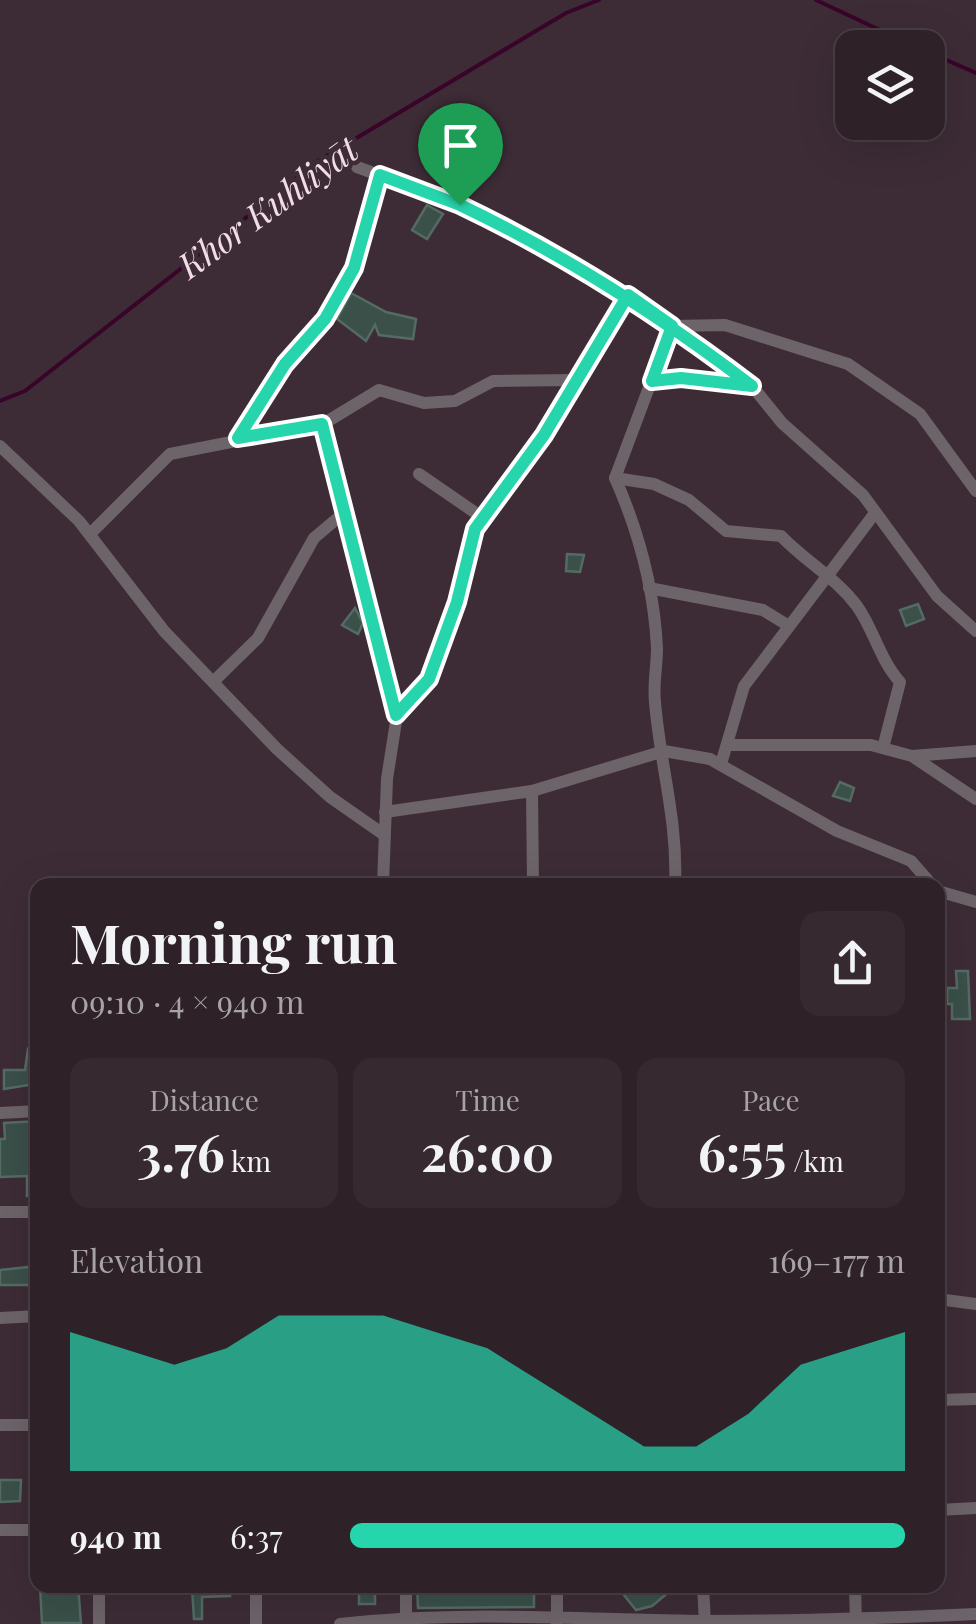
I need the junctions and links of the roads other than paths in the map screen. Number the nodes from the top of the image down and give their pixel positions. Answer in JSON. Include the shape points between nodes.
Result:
{"nodes":[{"id":1,"x":357,"y":167,"type":"dead end"},
{"id":2,"x":380,"y":175,"type":"junction"},
{"id":3,"x":628,"y":295,"type":"junction"},
{"id":4,"x":672,"y":326,"type":"junction"},
{"id":5,"x":576,"y":380,"type":"junction"},
{"id":6,"x":652,"y":381,"type":"junction"},
{"id":7,"x":752,"y":386,"type":"junction"},
{"id":8,"x":322,"y":424,"type":"junction"},
{"id":9,"x":238,"y":438,"type":"junction"},
{"id":10,"x":0,"y":446,"type":"edge"},
{"id":11,"x":419,"y":474,"type":"dead end"},
{"id":12,"x":615,"y":478,"type":"junction"},
{"id":13,"x":976,"y":491,"type":"edge"},
{"id":14,"x":345,"y":512,"type":"junction"},
{"id":15,"x":875,"y":512,"type":"junction"},
{"id":16,"x":483,"y":518,"type":"junction"},
{"id":17,"x":90,"y":534,"type":"junction"},
{"id":18,"x":829,"y":573,"type":"junction"},
{"id":19,"x":649,"y":588,"type":"junction"},
{"id":20,"x":790,"y":626,"type":"junction"},
{"id":21,"x":976,"y":630,"type":"edge"},
{"id":22,"x":213,"y":682,"type":"junction"},
{"id":23,"x":396,"y":715,"type":"junction"},
{"id":24,"x":727,"y":745,"type":"junction"},
{"id":25,"x":883,"y":748,"type":"junction"},
{"id":26,"x":664,"y":751,"type":"junction"},
{"id":27,"x":976,"y":751,"type":"edge"},
{"id":28,"x":912,"y":756,"type":"junction"},
{"id":29,"x":721,"y":764,"type":"junction"},
{"id":30,"x":532,"y":792,"type":"junction"},
{"id":31,"x":976,"y":799,"type":"edge"},
{"id":32,"x":385,"y":812,"type":"junction"},
{"id":33,"x":383,"y":834,"type":"junction"},
{"id":34,"x":383,"y":878,"type":"edge"},
{"id":35,"x":532,"y":878,"type":"edge"},
{"id":36,"x":674,"y":878,"type":"edge"},
{"id":37,"x":926,"y":878,"type":"edge"},
{"id":38,"x":945,"y":893,"type":"edge"},
{"id":39,"x":976,"y":902,"type":"edge"},
{"id":40,"x":30,"y":1111,"type":"edge"},
{"id":41,"x":0,"y":1113,"type":"edge"},
{"id":42,"x":0,"y":1212,"type":"edge"},
{"id":43,"x":30,"y":1212,"type":"edge"},
{"id":44,"x":945,"y":1301,"type":"edge"},
{"id":45,"x":976,"y":1304,"type":"edge"},
{"id":46,"x":30,"y":1316,"type":"edge"},
{"id":47,"x":0,"y":1318,"type":"edge"},
{"id":48,"x":976,"y":1399,"type":"edge"},
{"id":49,"x":945,"y":1400,"type":"edge"},
{"id":50,"x":30,"y":1424,"type":"edge"},
{"id":51,"x":0,"y":1425,"type":"edge"},
{"id":52,"x":976,"y":1508,"type":"edge"},
{"id":53,"x":945,"y":1510,"type":"edge"},
{"id":54,"x":0,"y":1530,"type":"edge"},
{"id":55,"x":30,"y":1530,"type":"edge"},
{"id":56,"x":98,"y":1593,"type":"edge"},
{"id":57,"x":256,"y":1593,"type":"edge"},
{"id":58,"x":406,"y":1593,"type":"edge"},
{"id":59,"x":557,"y":1593,"type":"edge"},
{"id":60,"x":704,"y":1593,"type":"edge"},
{"id":61,"x":854,"y":1593,"type":"edge"},
{"id":62,"x":976,"y":1614,"type":"edge"},
{"id":63,"x":557,"y":1619,"type":"edge"},
{"id":64,"x":406,"y":1620,"type":"edge"},
{"id":65,"x":856,"y":1621,"type":"edge"},
{"id":66,"x":705,"y":1622,"type":"edge"},
{"id":67,"x":98,"y":1624,"type":"edge"},
{"id":68,"x":256,"y":1624,"type":"edge"},
{"id":69,"x":340,"y":1624,"type":"edge"}],
"edges":[{"from":1,"to":2,"type":"street"},
{"from":2,"to":3,"type":"street","via":[[534,240]]},
{"from":2,"to":9,"type":"street","via":[[354,268]]},
{"from":3,"to":4,"type":"street"},
{"from":3,"to":5,"type":"street"},
{"from":4,"to":6,"type":"street"},
{"from":4,"to":7,"type":"street"},
{"from":4,"to":13,"type":"street","via":[[725,325],[848,364],[920,414]]},
{"from":5,"to":8,"type":"street","via":[[493,381],[455,401],[424,403],[380,390]]},
{"from":5,"to":16,"type":"street"},
{"from":6,"to":7,"type":"street"},
{"from":6,"to":12,"type":"street"},
{"from":7,"to":15,"type":"street"},
{"from":8,"to":9,"type":"street"},
{"from":8,"to":14,"type":"street"},
{"from":9,"to":17,"type":"street","via":[[170,454]]},
{"from":10,"to":17,"type":"street"},
{"from":11,"to":16,"type":"street"},
{"from":12,"to":18,"type":"street","via":[[654,484],[689,500],[726,531],[782,536]]},
{"from":12,"to":19,"type":"street","via":[[638,531]]},
{"from":14,"to":22,"type":"street","via":[[314,538],[258,638]]},
{"from":14,"to":23,"type":"street"},
{"from":15,"to":18,"type":"street"},
{"from":15,"to":21,"type":"street","via":[[937,596]]},
{"from":16,"to":23,"type":"street","via":[[429,679]]},
{"from":17,"to":22,"type":"street","via":[[164,631]]},
{"from":18,"to":20,"type":"street"},
{"from":18,"to":25,"type":"street","via":[[872,628],[900,682]]},
{"from":19,"to":20,"type":"street","via":[[750,607]]},
{"from":19,"to":26,"type":"street"},
{"from":20,"to":24,"type":"street","via":[[744,686]]},
{"from":22,"to":33,"type":"street","via":[[277,750]]},
{"from":23,"to":32,"type":"street"},
{"from":24,"to":25,"type":"street"},
{"from":24,"to":29,"type":"street"},
{"from":25,"to":28,"type":"street"},
{"from":26,"to":29,"type":"street"},
{"from":26,"to":30,"type":"street"},
{"from":26,"to":36,"type":"street"},
{"from":27,"to":28,"type":"street"},
{"from":28,"to":31,"type":"street"},
{"from":29,"to":37,"type":"street","via":[[837,830],[910,861]]},
{"from":30,"to":32,"type":"street"},
{"from":30,"to":35,"type":"street"},
{"from":32,"to":33,"type":"street"},
{"from":33,"to":34,"type":"street"},
{"from":38,"to":39,"type":"street"},
{"from":40,"to":41,"type":"street"},
{"from":42,"to":43,"type":"street"},
{"from":44,"to":45,"type":"street"},
{"from":46,"to":47,"type":"street"},
{"from":48,"to":49,"type":"street"},
{"from":50,"to":51,"type":"street"},
{"from":52,"to":53,"type":"street"},
{"from":54,"to":55,"type":"street"},
{"from":56,"to":67,"type":"street"},
{"from":57,"to":68,"type":"street"},
{"from":58,"to":64,"type":"street"},
{"from":59,"to":63,"type":"street"},
{"from":60,"to":66,"type":"street"},
{"from":61,"to":65,"type":"street"},
{"from":62,"to":65,"type":"street"},
{"from":63,"to":64,"type":"street"},
{"from":63,"to":66,"type":"street"},
{"from":64,"to":69,"type":"street"},
{"from":65,"to":66,"type":"street"}]}
